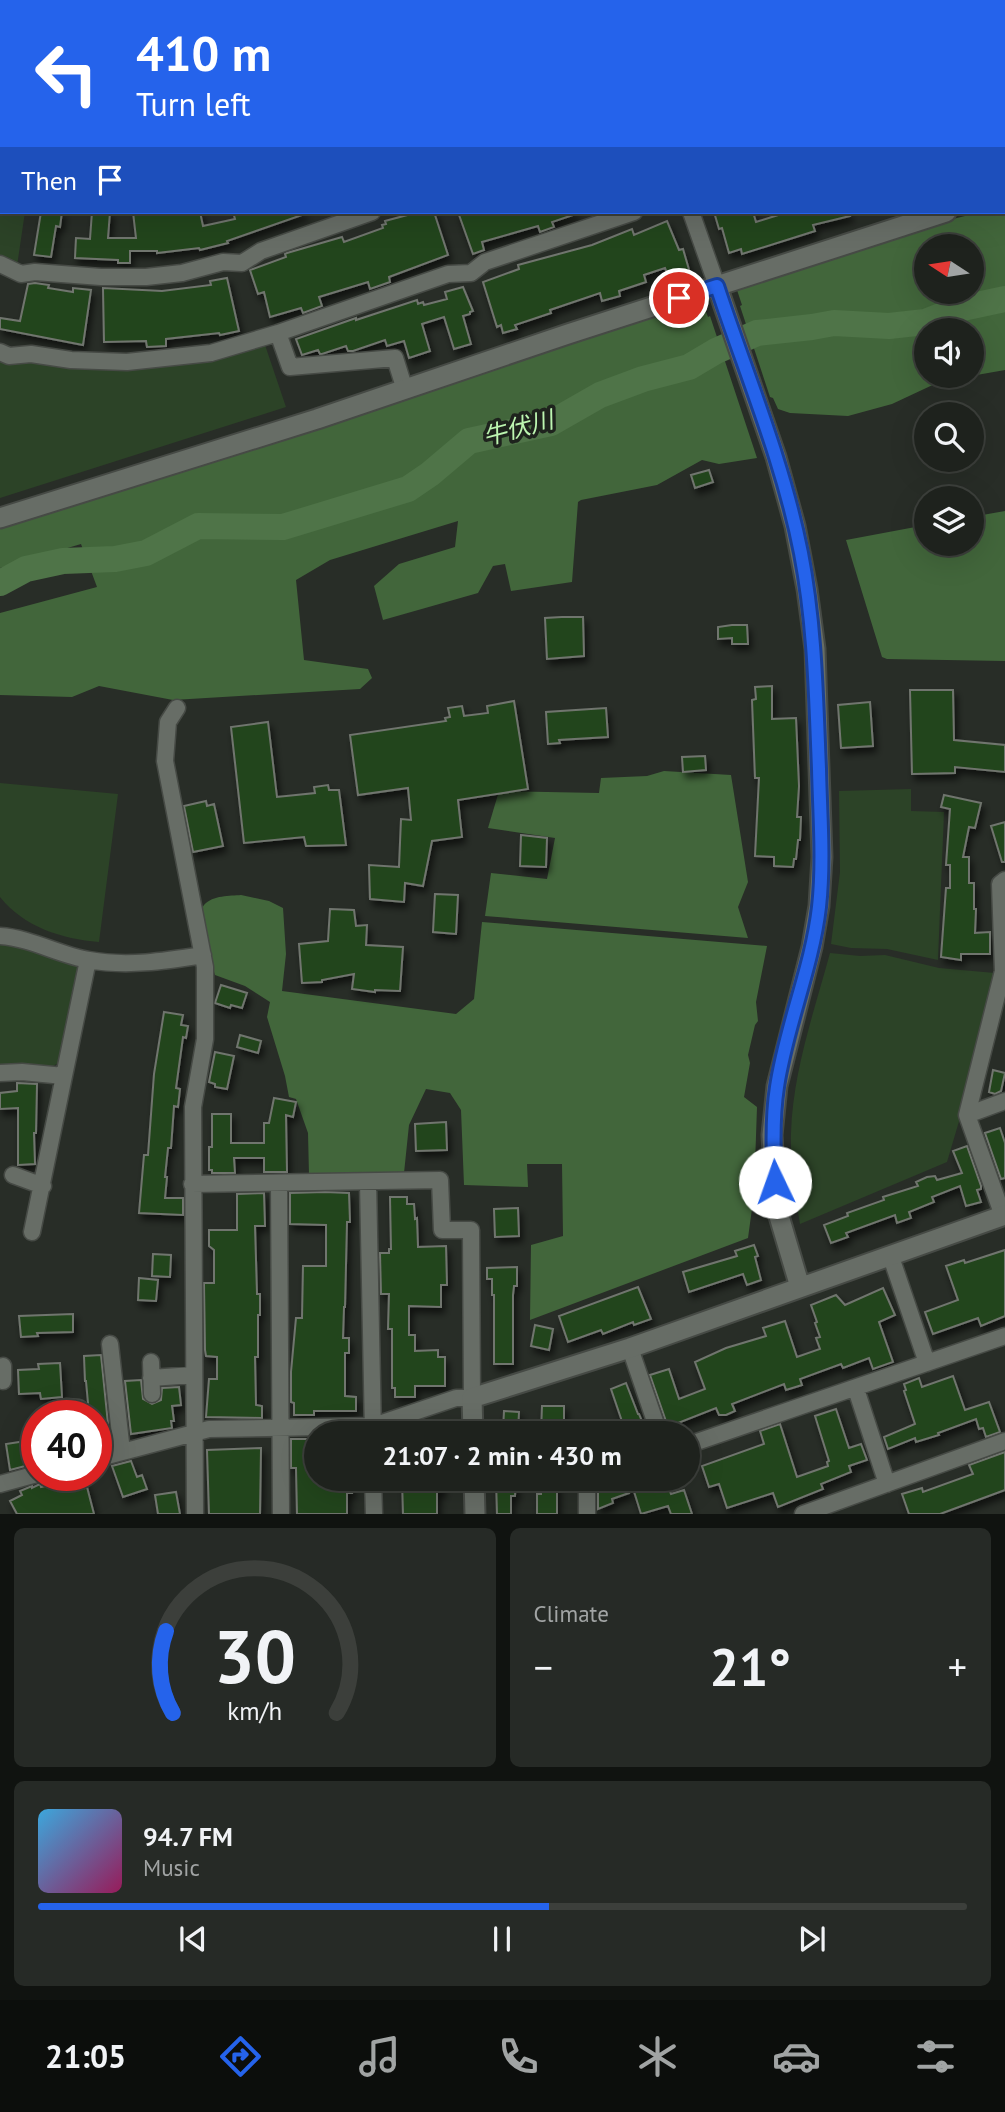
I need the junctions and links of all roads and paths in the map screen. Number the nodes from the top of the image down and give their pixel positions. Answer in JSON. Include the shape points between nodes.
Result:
{"nodes":[{"id":1,"x":366,"y":214,"type":"edge"},
{"id":2,"x":628,"y":214,"type":"edge"},
{"id":3,"x":692,"y":214,"type":"edge"},
{"id":4,"x":930,"y":214,"type":"edge"},
{"id":5,"x":906,"y":217,"type":"edge"},
{"id":6,"x":0,"y":264,"type":"edge"},
{"id":7,"x":718,"y":289,"type":"junction"},
{"id":8,"x":278,"y":333,"type":"junction"},
{"id":9,"x":0,"y":352,"type":"edge"},
{"id":10,"x":405,"y":390,"type":"junction"},
{"id":11,"x":0,"y":517,"type":"edge"},
{"id":12,"x":177,"y":708,"type":"dead end"},
{"id":13,"x":1005,"y":880,"type":"edge"},
{"id":14,"x":0,"y":936,"type":"edge"},
{"id":15,"x":202,"y":955,"type":"junction"},
{"id":16,"x":88,"y":960,"type":"junction"},
{"id":17,"x":0,"y":1073,"type":"edge"},
{"id":18,"x":64,"y":1076,"type":"junction"},
{"id":19,"x":1005,"y":1101,"type":"edge"},
{"id":20,"x":967,"y":1115,"type":"junction"},
{"id":21,"x":13,"y":1175,"type":"dead end"},
{"id":22,"x":368,"y":1181,"type":"junction"},
{"id":23,"x":279,"y":1183,"type":"junction"},
{"id":24,"x":192,"y":1184,"type":"junction"},
{"id":25,"x":43,"y":1186,"type":"junction"},
{"id":26,"x":1004,"y":1216,"type":"edge"},
{"id":27,"x":32,"y":1232,"type":"dead end"},
{"id":28,"x":891,"y":1256,"type":"junction"},
{"id":29,"x":800,"y":1287,"type":"junction"},
{"id":30,"x":1005,"y":1336,"type":"edge"},
{"id":31,"x":110,"y":1344,"type":"dead end"},
{"id":32,"x":630,"y":1348,"type":"junction"},
{"id":33,"x":927,"y":1363,"type":"junction"},
{"id":34,"x":193,"y":1376,"type":"junction"},
{"id":35,"x":151,"y":1378,"type":"dead end"},
{"id":36,"x":856,"y":1389,"type":"junction"},
{"id":37,"x":472,"y":1398,"type":"junction"},
{"id":38,"x":373,"y":1421,"type":"edge"},
{"id":39,"x":394,"y":1421,"type":"edge"},
{"id":40,"x":473,"y":1421,"type":"edge"},
{"id":41,"x":655,"y":1421,"type":"edge"},
{"id":42,"x":280,"y":1428,"type":"junction"},
{"id":43,"x":304,"y":1428,"type":"edge"},
{"id":44,"x":194,"y":1433,"type":"junction"},
{"id":45,"x":700,"y":1441,"type":"edge"},
{"id":46,"x":1005,"y":1441,"type":"edge"},
{"id":47,"x":122,"y":1452,"type":"junction"},
{"id":48,"x":112,"y":1455,"type":"edge"},
{"id":49,"x":21,"y":1478,"type":"edge"},
{"id":50,"x":0,"y":1483,"type":"edge"},
{"id":51,"x":887,"y":1484,"type":"junction"},
{"id":52,"x":373,"y":1491,"type":"edge"},
{"id":53,"x":474,"y":1491,"type":"edge"},
{"id":54,"x":587,"y":1491,"type":"edge"},
{"id":55,"x":195,"y":1514,"type":"edge"},
{"id":56,"x":281,"y":1514,"type":"edge"},
{"id":57,"x":374,"y":1514,"type":"edge"},
{"id":58,"x":475,"y":1514,"type":"edge"},
{"id":59,"x":587,"y":1514,"type":"edge"},
{"id":60,"x":803,"y":1514,"type":"edge"}],
"edges":[{"from":1,"to":6,"type":"street","via":[[261,251],[242,263],[223,262],[182,273],[146,277],[21,274]]},
{"from":2,"to":8,"type":"street","via":[[485,262],[471,273],[448,274]]},
{"from":3,"to":7,"type":"street"},
{"from":4,"to":5,"type":"street"},
{"from":5,"to":7,"type":"street"},
{"from":7,"to":10,"type":"street"},
{"from":7,"to":29,"type":"street","via":[[785,488],[801,552],[816,672],[822,857],[819,906],[777,1086],[772,1135],[776,1206]]},
{"from":8,"to":9,"type":"street","via":[[211,353],[127,362]]},
{"from":8,"to":10,"type":"street","via":[[290,367],[395,358]]},
{"from":10,"to":11,"type":"street"},
{"from":12,"to":15,"type":"street","via":[[168,722],[164,761]]},
{"from":13,"to":20,"type":"street","via":[[1000,884],[1003,971]]},
{"from":14,"to":16,"type":"street"},
{"from":15,"to":16,"type":"street","via":[[128,964]]},
{"from":15,"to":24,"type":"street","via":[[205,1039],[193,1107]]},
{"from":16,"to":18,"type":"street"},
{"from":17,"to":18,"type":"street"},
{"from":18,"to":25,"type":"street"},
{"from":19,"to":20,"type":"street"},
{"from":20,"to":26,"type":"street"},
{"from":21,"to":25,"type":"street"},
{"from":22,"to":23,"type":"street"},
{"from":22,"to":37,"type":"street","via":[[440,1180],[442,1230],[471,1230]]},
{"from":22,"to":38,"type":"street"},
{"from":23,"to":24,"type":"street"},
{"from":23,"to":42,"type":"street"},
{"from":24,"to":34,"type":"street"},
{"from":25,"to":27,"type":"street"},
{"from":26,"to":28,"type":"street"},
{"from":28,"to":29,"type":"street"},
{"from":28,"to":33,"type":"street"},
{"from":29,"to":32,"type":"street"},
{"from":30,"to":33,"type":"street"},
{"from":31,"to":47,"type":"street"},
{"from":32,"to":37,"type":"street"},
{"from":32,"to":41,"type":"street"},
{"from":33,"to":36,"type":"street"},
{"from":34,"to":35,"type":"street"},
{"from":34,"to":44,"type":"street"},
{"from":36,"to":45,"type":"street"},
{"from":36,"to":51,"type":"street"},
{"from":37,"to":39,"type":"street","via":[[456,1398]]},
{"from":37,"to":40,"type":"street"},
{"from":42,"to":43,"type":"street"},
{"from":42,"to":44,"type":"street"},
{"from":42,"to":56,"type":"street"},
{"from":44,"to":47,"type":"street"},
{"from":44,"to":55,"type":"street"},
{"from":46,"to":51,"type":"street"},
{"from":47,"to":48,"type":"street"},
{"from":49,"to":50,"type":"street"},
{"from":51,"to":60,"type":"street"},
{"from":52,"to":57,"type":"street"},
{"from":53,"to":58,"type":"street"},
{"from":54,"to":59,"type":"street"}]}
